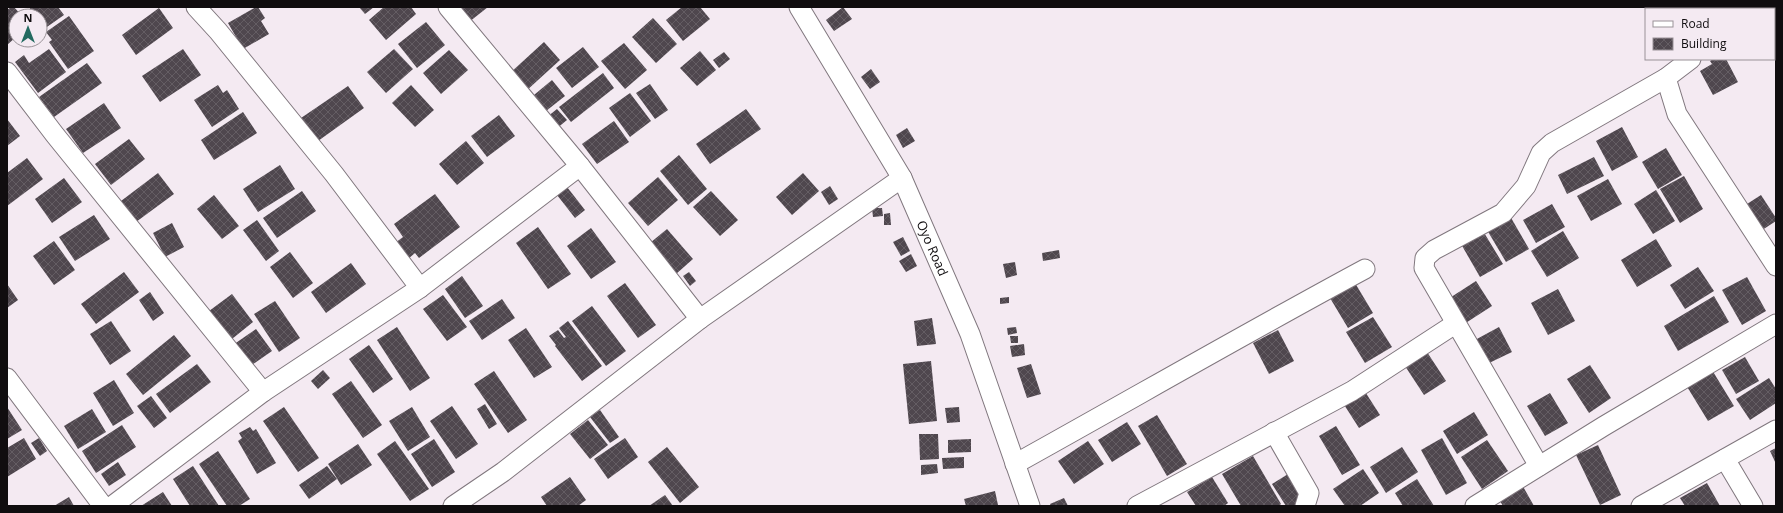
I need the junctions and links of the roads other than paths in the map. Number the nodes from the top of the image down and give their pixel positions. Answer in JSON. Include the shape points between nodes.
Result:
{"nodes":[{"id":1,"x":196,"y":7,"type":"edge"},
{"id":2,"x":448,"y":7,"type":"edge"},
{"id":3,"x":799,"y":7,"type":"edge"},
{"id":4,"x":1690,"y":60,"type":"edge"},
{"id":5,"x":7,"y":72,"type":"edge"},
{"id":6,"x":1666,"y":78,"type":"junction"},
{"id":7,"x":580,"y":166,"type":"junction"},
{"id":8,"x":902,"y":178,"type":"junction"},
{"id":9,"x":1773,"y":257,"type":"edge"},
{"id":10,"x":1365,"y":269,"type":"dead end"},
{"id":11,"x":420,"y":288,"type":"junction"},
{"id":12,"x":700,"y":319,"type":"junction"},
{"id":13,"x":1455,"y":324,"type":"junction"},
{"id":14,"x":1776,"y":324,"type":"edge"},
{"id":15,"x":7,"y":378,"type":"edge"},
{"id":16,"x":263,"y":392,"type":"junction"},
{"id":17,"x":1776,"y":430,"type":"edge"},
{"id":18,"x":1274,"y":432,"type":"junction"},
{"id":19,"x":1726,"y":460,"type":"junction"},
{"id":20,"x":1015,"y":464,"type":"junction"},
{"id":21,"x":1540,"y":466,"type":"junction"},
{"id":22,"x":103,"y":506,"type":"edge"},
{"id":23,"x":112,"y":506,"type":"edge"},
{"id":24,"x":453,"y":506,"type":"edge"},
{"id":25,"x":1030,"y":506,"type":"edge"},
{"id":26,"x":1137,"y":506,"type":"edge"},
{"id":27,"x":1305,"y":506,"type":"edge"},
{"id":28,"x":1476,"y":506,"type":"edge"},
{"id":29,"x":1641,"y":506,"type":"edge"},
{"id":30,"x":1753,"y":506,"type":"edge"}],
"edges":[{"from":1,"to":11,"type":"street","via":[[334,174]]},
{"from":2,"to":7,"type":"street"},
{"from":3,"to":8,"type":"street","name":"Oyo Road"},
{"from":4,"to":6,"type":"street"},
{"from":5,"to":16,"type":"street"},
{"from":6,"to":9,"type":"street","via":[[1677,114]]},
{"from":6,"to":13,"type":"street","via":[[1552,143],[1540,153],[1526,186],[1503,213],[1434,250],[1425,258],[1424,268]]},
{"from":7,"to":11,"type":"street"},
{"from":7,"to":12,"type":"street"},
{"from":8,"to":12,"type":"street"},
{"from":8,"to":20,"type":"street","name":"Oyo Road","via":[[970,334]]},
{"from":10,"to":20,"type":"street"},
{"from":11,"to":16,"type":"street"},
{"from":12,"to":24,"type":"street","via":[[503,472]]},
{"from":13,"to":18,"type":"street","via":[[1352,391]]},
{"from":13,"to":21,"type":"street"},
{"from":14,"to":21,"type":"street"},
{"from":15,"to":22,"type":"street"},
{"from":16,"to":23,"type":"street"},
{"from":17,"to":19,"type":"street"},
{"from":18,"to":26,"type":"street"},
{"from":18,"to":27,"type":"street","via":[[1309,493]]},
{"from":19,"to":29,"type":"street"},
{"from":19,"to":30,"type":"street"},
{"from":20,"to":25,"type":"street","name":"Oyo Road"},
{"from":21,"to":28,"type":"street"}]}
